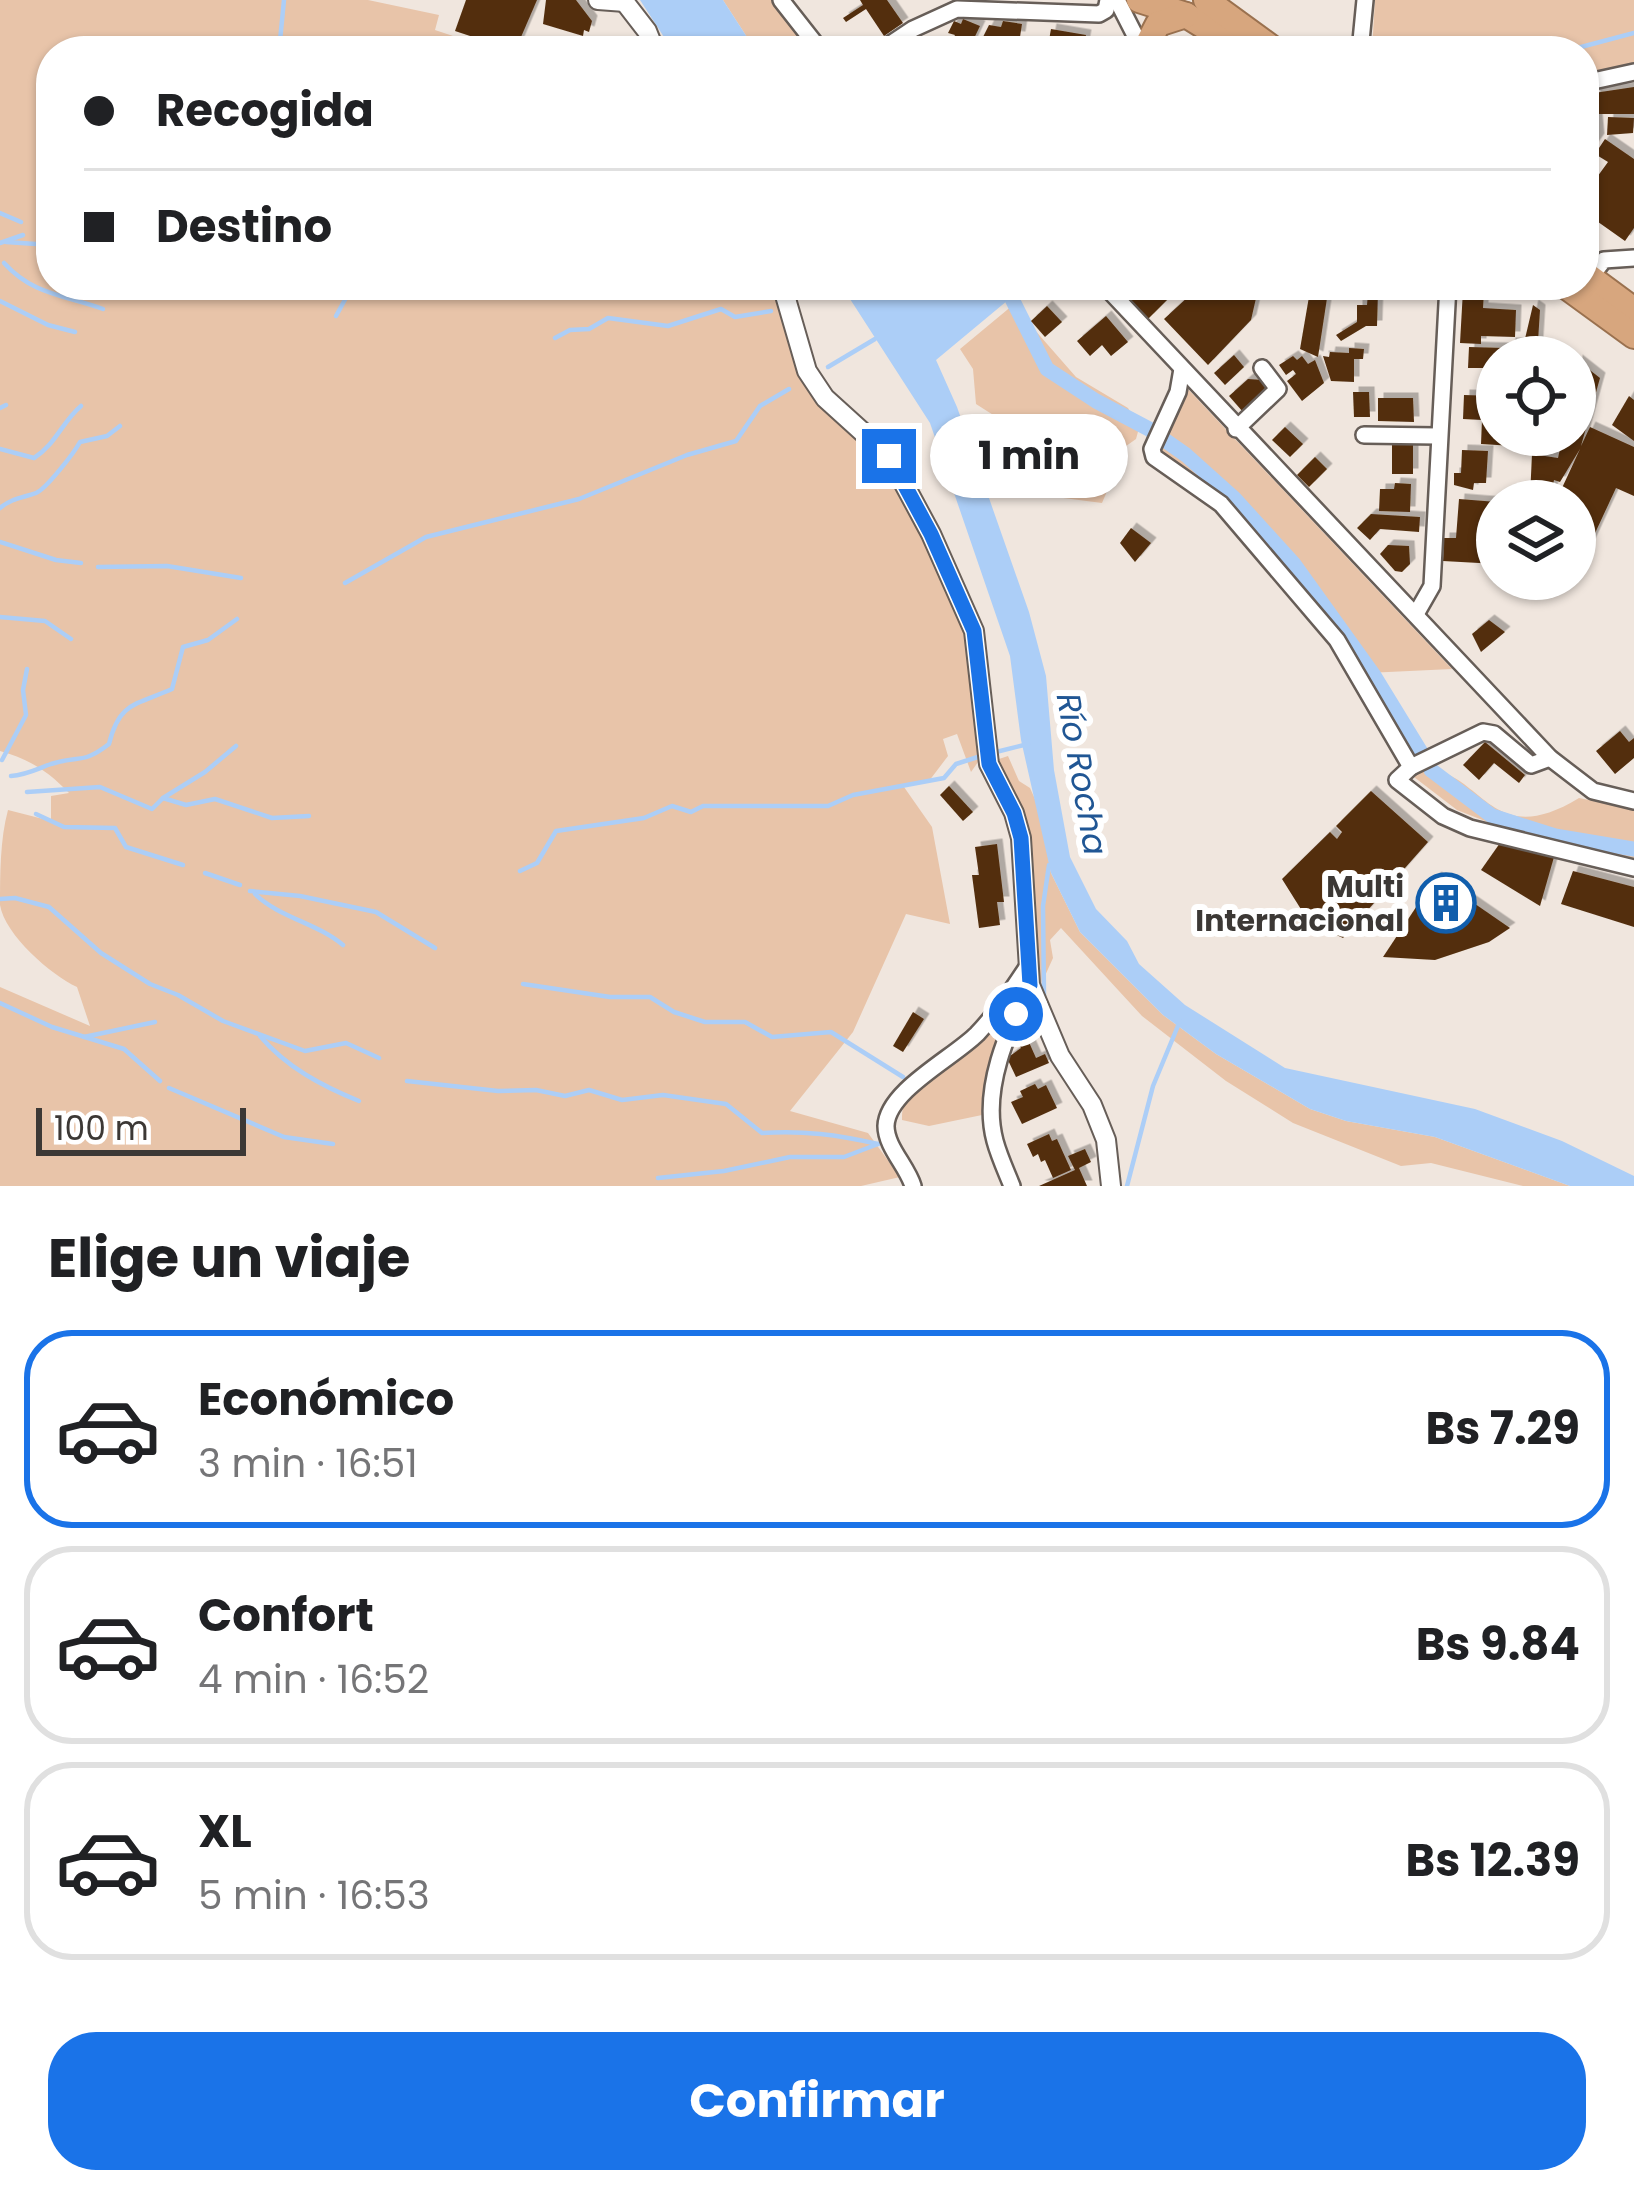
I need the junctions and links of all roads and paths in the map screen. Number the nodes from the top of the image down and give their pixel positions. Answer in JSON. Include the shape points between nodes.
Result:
{"nodes":[{"id":1,"x":598,"y":0,"type":"edge"},
{"id":2,"x":781,"y":0,"type":"edge"},
{"id":3,"x":1139,"y":0,"type":"edge"},
{"id":4,"x":1230,"y":0,"type":"edge"},
{"id":5,"x":1365,"y":0,"type":"edge"},
{"id":6,"x":624,"y":1,"type":"edge"},
{"id":7,"x":1054,"y":5,"type":"edge"},
{"id":8,"x":1108,"y":5,"type":"edge"},
{"id":9,"x":1197,"y":7,"type":"edge"},
{"id":10,"x":648,"y":36,"type":"edge"},
{"id":11,"x":809,"y":36,"type":"edge"},
{"id":12,"x":903,"y":36,"type":"edge"},
{"id":13,"x":1132,"y":36,"type":"edge"},
{"id":14,"x":1150,"y":36,"type":"edge"},
{"id":15,"x":1228,"y":36,"type":"edge"},
{"id":16,"x":1249,"y":36,"type":"edge"},
{"id":17,"x":1278,"y":36,"type":"edge"},
{"id":18,"x":1361,"y":36,"type":"edge"},
{"id":19,"x":1634,"y":72,"type":"edge"},
{"id":20,"x":1599,"y":79,"type":"edge"},
{"id":21,"x":1634,"y":258,"type":"edge"},
{"id":22,"x":1599,"y":265,"type":"edge"},
{"id":23,"x":1599,"y":285,"type":"edge"},
{"id":24,"x":786,"y":300,"type":"edge"},
{"id":25,"x":1118,"y":300,"type":"edge"},
{"id":26,"x":1447,"y":300,"type":"edge"},
{"id":27,"x":1585,"y":300,"type":"edge"},
{"id":28,"x":1634,"y":310,"type":"edge"},
{"id":29,"x":1634,"y":336,"type":"edge"},
{"id":30,"x":1262,"y":368,"type":"dead end"},
{"id":31,"x":1182,"y":369,"type":"junction"},
{"id":32,"x":1236,"y":429,"type":"junction"},
{"id":33,"x":1364,"y":435,"type":"dead end"},
{"id":34,"x":1437,"y":436,"type":"junction"},
{"id":35,"x":1416,"y":614,"type":"junction"},
{"id":36,"x":1550,"y":758,"type":"junction"},
{"id":37,"x":1411,"y":767,"type":"junction"},
{"id":38,"x":1634,"y":801,"type":"edge"},
{"id":39,"x":1634,"y":868,"type":"edge"},
{"id":40,"x":1029,"y":975,"type":"junction"},
{"id":41,"x":913,"y":1186,"type":"edge"},
{"id":42,"x":1012,"y":1186,"type":"edge"},
{"id":43,"x":1111,"y":1186,"type":"edge"}],
"edges":[{"from":1,"to":6,"type":"street"},
{"from":2,"to":11,"type":"street"},
{"from":3,"to":9,"type":"highway"},
{"from":4,"to":17,"type":"highway"},
{"from":5,"to":18,"type":"street"},
{"from":6,"to":10,"type":"street"},
{"from":7,"to":8,"type":"street"},
{"from":7,"to":12,"type":"street","via":[[957,9]]},
{"from":8,"to":13,"type":"street"},
{"from":9,"to":14,"type":"highway"},
{"from":9,"to":15,"type":"highway"},
{"from":9,"to":16,"type":"highway"},
{"from":19,"to":20,"type":"street"},
{"from":21,"to":22,"type":"street"},
{"from":23,"to":28,"type":"highway"},
{"from":24,"to":40,"type":"street","via":[[807,371],[889,456],[974,631],[989,764],[1021,838]]},
{"from":25,"to":31,"type":"street"},
{"from":26,"to":34,"type":"street"},
{"from":27,"to":29,"type":"highway"},
{"from":30,"to":32,"type":"street","via":[[1278,389]]},
{"from":31,"to":32,"type":"street"},
{"from":31,"to":37,"type":"street","via":[[1154,457],[1220,504],[1337,640]]},
{"from":32,"to":35,"type":"street"},
{"from":33,"to":34,"type":"street"},
{"from":34,"to":35,"type":"street","via":[[1432,586]]},
{"from":35,"to":36,"type":"street"},
{"from":36,"to":37,"type":"street","via":[[1531,765],[1483,732]]},
{"from":36,"to":38,"type":"street","via":[[1592,791]]},
{"from":37,"to":39,"type":"street","via":[[1397,780],[1456,822]]},
{"from":40,"to":41,"type":"street","via":[[972,1039],[893,1103],[886,1134]]},
{"from":40,"to":42,"type":"street","via":[[999,1060],[992,1109]]},
{"from":40,"to":43,"type":"street","via":[[1060,1057],[1106,1140]]}]}
